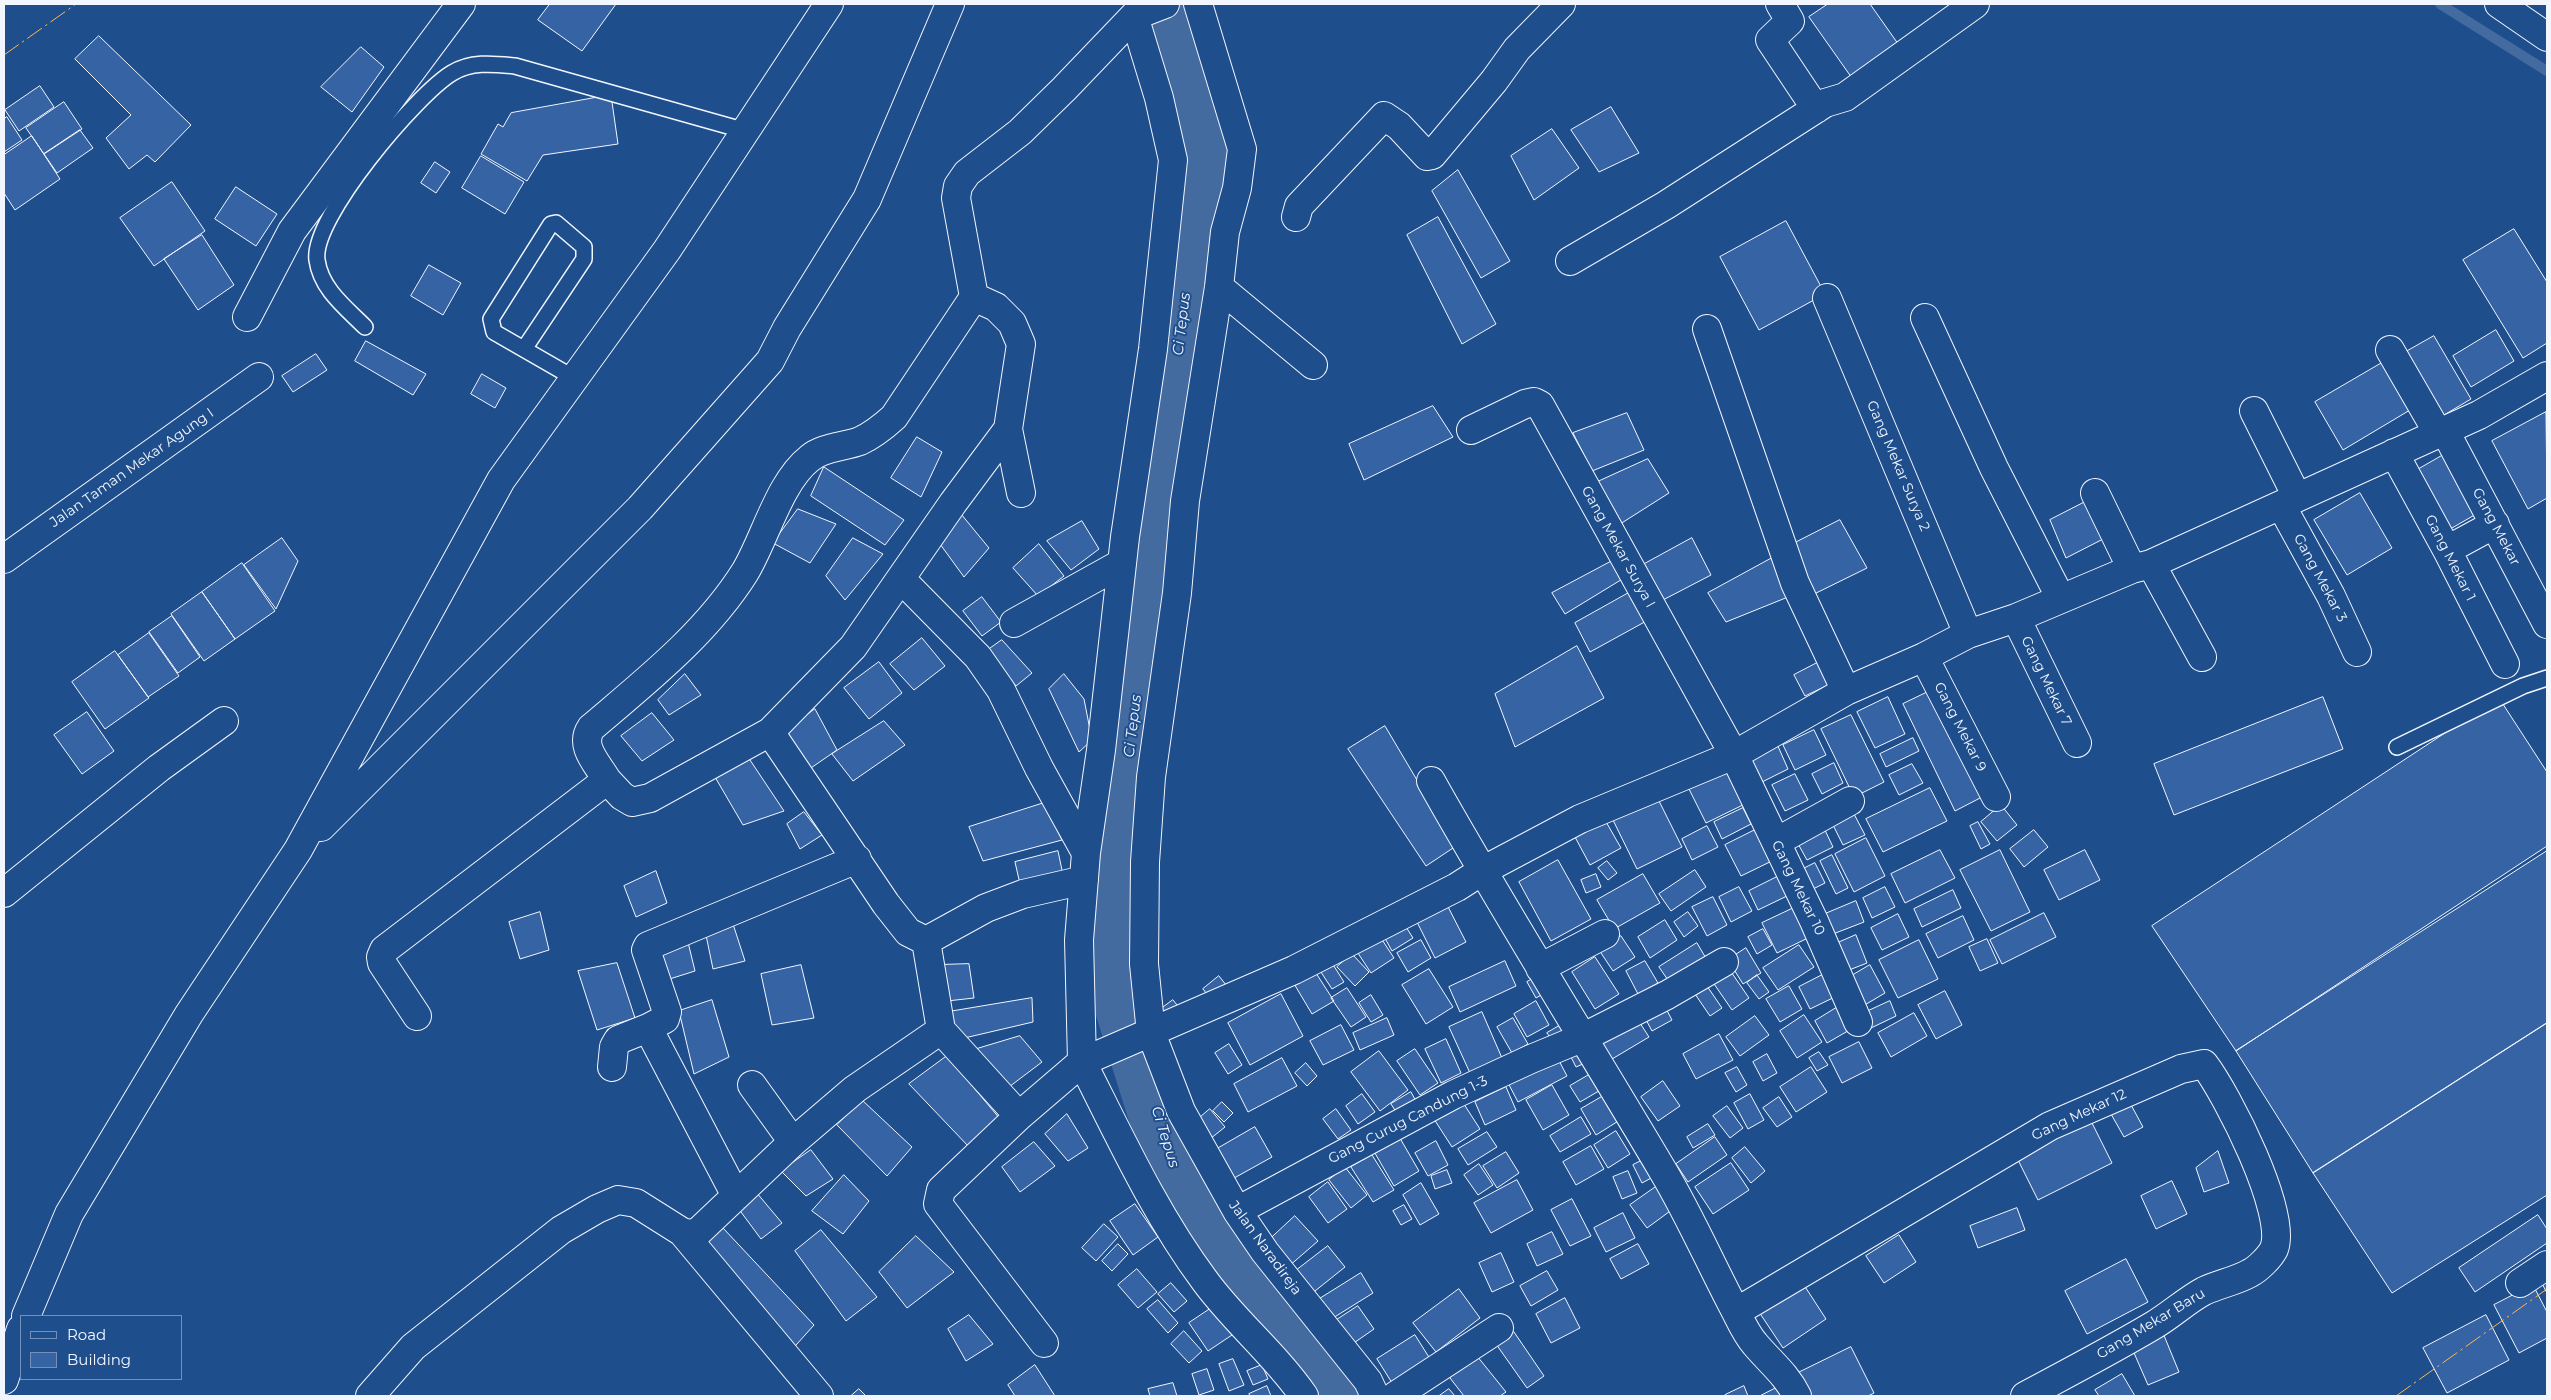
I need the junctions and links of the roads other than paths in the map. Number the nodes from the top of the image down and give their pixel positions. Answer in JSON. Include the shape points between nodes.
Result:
{"nodes":[{"id":1,"x":461,"y":4,"type":"edge"},
{"id":2,"x":829,"y":4,"type":"edge"},
{"id":3,"x":950,"y":4,"type":"edge"},
{"id":4,"x":1198,"y":4,"type":"edge"},
{"id":5,"x":1561,"y":4,"type":"edge"},
{"id":6,"x":1780,"y":4,"type":"edge"},
{"id":7,"x":1975,"y":4,"type":"edge"},
{"id":8,"x":2499,"y":4,"type":"edge"},
{"id":9,"x":1149,"y":10,"type":"edge"},
{"id":10,"x":2547,"y":36,"type":"edge"},
{"id":11,"x":1816,"y":109,"type":"junction"},
{"id":12,"x":390,"y":116,"type":"junction"},
{"id":13,"x":746,"y":131,"type":"junction"},
{"id":14,"x":1296,"y":217,"type":"dead end"},
{"id":15,"x":1570,"y":261,"type":"dead end"},
{"id":16,"x":1219,"y":287,"type":"junction"},
{"id":17,"x":974,"y":297,"type":"junction"},
{"id":18,"x":1827,"y":298,"type":"dead end"},
{"id":19,"x":247,"y":317,"type":"dead end"},
{"id":20,"x":1926,"y":318,"type":"dead end"},
{"id":21,"x":364,"y":327,"type":"dead end"},
{"id":22,"x":1707,"y":329,"type":"dead end"},
{"id":23,"x":524,"y":349,"type":"junction"},
{"id":24,"x":2390,"y":350,"type":"dead end"},
{"id":25,"x":1313,"y":366,"type":"dead end"},
{"id":26,"x":2547,"y":376,"type":"edge"},
{"id":27,"x":260,"y":377,"type":"dead end"},
{"id":28,"x":574,"y":378,"type":"junction"},
{"id":29,"x":2254,"y":411,"type":"dead end"},
{"id":30,"x":1008,"y":429,"type":"junction"},
{"id":31,"x":1471,"y":430,"type":"dead end"},
{"id":32,"x":2441,"y":432,"type":"junction"},
{"id":33,"x":2394,"y":452,"type":"junction"},
{"id":34,"x":1021,"y":493,"type":"dead end"},
{"id":35,"x":2095,"y":493,"type":"dead end"},
{"id":36,"x":2289,"y":501,"type":"junction"},
{"id":37,"x":2495,"y":524,"type":"junction"},
{"id":38,"x":2447,"y":550,"type":"junction"},
{"id":39,"x":4,"y":559,"type":"edge"},
{"id":40,"x":1122,"y":563,"type":"junction"},
{"id":41,"x":2141,"y":566,"type":"junction"},
{"id":42,"x":901,"y":579,"type":"junction"},
{"id":43,"x":2061,"y":599,"type":"junction"},
{"id":44,"x":2016,"y":618,"type":"junction"},
{"id":45,"x":1014,"y":623,"type":"dead end"},
{"id":46,"x":2547,"y":624,"type":"edge"},
{"id":47,"x":1968,"y":634,"type":"junction"},
{"id":48,"x":2357,"y":652,"type":"dead end"},
{"id":49,"x":1924,"y":657,"type":"junction"},
{"id":50,"x":2202,"y":658,"type":"dead end"},
{"id":51,"x":2504,"y":664,"type":"dead end"},
{"id":52,"x":2547,"y":678,"type":"edge"},
{"id":53,"x":1846,"y":691,"type":"junction"},
{"id":54,"x":224,"y":721,"type":"dead end"},
{"id":55,"x":770,"y":732,"type":"junction"},
{"id":56,"x":2077,"y":743,"type":"dead end"},
{"id":57,"x":2397,"y":747,"type":"dead end"},
{"id":58,"x":1734,"y":755,"type":"junction"},
{"id":59,"x":607,"y":780,"type":"junction"},
{"id":60,"x":1432,"y":781,"type":"dead end"},
{"id":61,"x":1996,"y":798,"type":"dead end"},
{"id":62,"x":1850,"y":801,"type":"dead end"},
{"id":63,"x":1776,"y":842,"type":"junction"},
{"id":64,"x":298,"y":850,"type":"junction"},
{"id":65,"x":857,"y":859,"type":"junction"},
{"id":66,"x":1085,"y":867,"type":"junction"},
{"id":67,"x":1482,"y":871,"type":"junction"},
{"id":68,"x":4,"y":893,"type":"edge"},
{"id":69,"x":1605,"y":934,"type":"dead end"},
{"id":70,"x":926,"y":941,"type":"junction"},
{"id":71,"x":1724,"y":962,"type":"dead end"},
{"id":72,"x":1540,"y":968,"type":"junction"},
{"id":73,"x":418,"y":1016,"type":"dead end"},
{"id":74,"x":1858,"y":1022,"type":"dead end"},
{"id":75,"x":648,"y":1028,"type":"junction"},
{"id":76,"x":941,"y":1030,"type":"junction"},
{"id":77,"x":1143,"y":1036,"type":"junction"},
{"id":78,"x":1584,"y":1038,"type":"junction"},
{"id":79,"x":1087,"y":1060,"type":"junction"},
{"id":80,"x":612,"y":1067,"type":"dead end"},
{"id":81,"x":752,"y":1085,"type":"dead end"},
{"id":82,"x":1018,"y":1116,"type":"junction"},
{"id":83,"x":793,"y":1142,"type":"junction"},
{"id":84,"x":736,"y":1196,"type":"junction"},
{"id":85,"x":1237,"y":1212,"type":"junction"},
{"id":86,"x":682,"y":1232,"type":"junction"},
{"id":87,"x":2274,"y":1248,"type":"joint"},
{"id":88,"x":2547,"y":1265,"type":"edge"},
{"id":89,"x":2520,"y":1283,"type":"dead end"},
{"id":90,"x":1736,"y":1312,"type":"junction"},
{"id":91,"x":26,"y":1315,"type":"edge"},
{"id":92,"x":1499,"y":1328,"type":"dead end"},
{"id":93,"x":20,"y":1332,"type":"edge"},
{"id":94,"x":1044,"y":1343,"type":"dead end"},
{"id":95,"x":4,"y":1380,"type":"edge"},
{"id":96,"x":370,"y":1396,"type":"edge"},
{"id":97,"x":820,"y":1396,"type":"edge"},
{"id":98,"x":1304,"y":1396,"type":"edge"},
{"id":99,"x":1375,"y":1396,"type":"edge"},
{"id":100,"x":1395,"y":1396,"type":"edge"},
{"id":101,"x":1797,"y":1396,"type":"edge"},
{"id":102,"x":2025,"y":1396,"type":"edge"}],
"edges":[{"from":1,"to":12,"type":"main road"},
{"from":2,"to":13,"type":"main road"},
{"from":3,"to":64,"type":"main road","via":[[867,198],[770,361],[640,508]]},
{"from":4,"to":16,"type":"main road","name":"Jalan Naradireja","via":[[1242,149],[1237,188],[1225,232]]},
{"from":5,"to":14,"type":"main road","via":[[1517,49],[1432,155],[1427,156],[1399,126],[1384,116],[1299,206]]},
{"from":6,"to":11,"type":"main road","via":[[1790,22],[1770,40]]},
{"from":7,"to":11,"type":"main road","via":[[1845,97]]},
{"from":8,"to":10,"type":"main road"},
{"from":9,"to":17,"type":"main road","via":[[1020,132],[967,173],[958,186],[956,198]]},
{"from":9,"to":40,"type":"main road","via":[[1160,98],[1173,160],[1153,349]]},
{"from":11,"to":15,"type":"main road","via":[[1666,205]]},
{"from":12,"to":13,"type":"lane","via":[[452,72],[480,63],[515,66]]},
{"from":12,"to":19,"type":"main road","via":[[292,231]]},
{"from":12,"to":21,"type":"lane","via":[[327,222],[318,249],[317,260],[326,288]]},
{"from":13,"to":28,"type":"main road","via":[[667,250]]},
{"from":16,"to":25,"type":"main road"},
{"from":16,"to":77,"type":"main road","name":"Jalan Naradireja","via":[[1185,501],[1177,593],[1151,777],[1145,862]]},
{"from":17,"to":30,"type":"main road","via":[[996,306],[1012,323],[1021,344]]},
{"from":17,"to":59,"type":"main road","via":[[894,418],[859,441],[810,457],[796,473],[745,571],[724,602],[674,656],[591,728],[585,737],[586,745]]},
{"from":18,"to":47,"type":"main road","name":"Gang Mekar Surya 2"},
{"from":20,"to":43,"type":"main road","via":[[1994,468]]},
{"from":22,"to":53,"type":"main road","via":[[1795,583]]},
{"from":23,"to":23,"type":"lane","via":[[584,259],[581,243],[556,223],[550,224],[491,319],[494,332]]},
{"from":23,"to":28,"type":"lane"},
{"from":24,"to":32,"type":"main road","name":"Gang Mekar"},
{"from":26,"to":32,"type":"main road","via":[[2479,415]]},
{"from":27,"to":39,"type":"main road","name":"Jalan Taman Mekar Agung I"},
{"from":28,"to":64,"type":"main road","via":[[501,480]]},
{"from":29,"to":36,"type":"main road","name":"Gang Mekar 3"},
{"from":30,"to":34,"type":"main road"},
{"from":30,"to":42,"type":"main road"},
{"from":31,"to":58,"type":"main road","name":"Gang Mekar Surya I","via":[[1525,404],[1534,402],[1540,405]]},
{"from":32,"to":33,"type":"main road"},
{"from":32,"to":37,"type":"main road","name":"Gang Mekar"},
{"from":33,"to":36,"type":"main road"},
{"from":33,"to":38,"type":"main road","name":"Gang Mekar 1"},
{"from":35,"to":41,"type":"main road"},
{"from":36,"to":41,"type":"main road"},
{"from":36,"to":48,"type":"main road","name":"Gang Mekar 3"},
{"from":37,"to":38,"type":"main road"},
{"from":37,"to":46,"type":"main road","name":"Gang Mekar"},
{"from":38,"to":51,"type":"main road","name":"Gang Mekar 1"},
{"from":40,"to":45,"type":"main road"},
{"from":40,"to":66,"type":"main road"},
{"from":41,"to":43,"type":"main road"},
{"from":41,"to":50,"type":"main road"},
{"from":42,"to":55,"type":"main road","via":[[853,647]]},
{"from":42,"to":66,"type":"main road","via":[[978,657],[1001,690]]},
{"from":43,"to":44,"type":"main road"},
{"from":44,"to":47,"type":"main road"},
{"from":44,"to":56,"type":"main road","name":"Gang Mekar 7"},
{"from":47,"to":49,"type":"main road"},
{"from":49,"to":53,"type":"main road"},
{"from":49,"to":61,"type":"main road","name":"Gang Mekar 9"},
{"from":52,"to":57,"type":"lane","via":[[2523,686]]},
{"from":53,"to":58,"type":"main road"},
{"from":54,"to":68,"type":"main road","via":[[159,768]]},
{"from":55,"to":59,"type":"main road","via":[[650,798],[632,802]]},
{"from":55,"to":65,"type":"main road"},
{"from":58,"to":63,"type":"main road","name":"Gang Mekar 10"},
{"from":58,"to":67,"type":"main road","via":[[1580,819]]},
{"from":59,"to":73,"type":"main road","via":[[384,950],[382,963]]},
{"from":60,"to":67,"type":"main road"},
{"from":62,"to":63,"type":"main road"},
{"from":63,"to":74,"type":"main road","name":"Gang Mekar 10"},
{"from":64,"to":91,"type":"main road","via":[[189,1014],[69,1214]]},
{"from":65,"to":70,"type":"main road","via":[[908,932]]},
{"from":65,"to":75,"type":"main road","via":[[648,946],[646,950],[667,1012],[666,1019]]},
{"from":66,"to":70,"type":"main road","via":[[986,908]]},
{"from":66,"to":79,"type":"main road","via":[[1079,940]]},
{"from":67,"to":72,"type":"main road"},
{"from":67,"to":77,"type":"main road","via":[[1457,887],[1294,970]]},
{"from":69,"to":72,"type":"main road"},
{"from":70,"to":76,"type":"main road"},
{"from":71,"to":78,"type":"main road","name":"Gang Curug Candung 1-3","via":[[1667,996]]},
{"from":72,"to":78,"type":"main road"},
{"from":75,"to":80,"type":"main road","via":[[618,1040]]},
{"from":75,"to":84,"type":"main road"},
{"from":76,"to":82,"type":"main road"},
{"from":76,"to":83,"type":"main road","via":[[855,1089]]},
{"from":77,"to":79,"type":"main road"},
{"from":77,"to":85,"type":"main road","name":"Jalan Naradireja"},
{"from":78,"to":85,"type":"main road","name":"Gang Curug Candung 1-3","via":[[1453,1095]]},
{"from":78,"to":90,"type":"main road","via":[[1664,1172]]},
{"from":79,"to":82,"type":"main road"},
{"from":79,"to":98,"type":"main road","via":[[1148,1192],[1205,1281],[1287,1372]]},
{"from":81,"to":83,"type":"main road"},
{"from":82,"to":94,"type":"main road","via":[[941,1190],[938,1204]]},
{"from":83,"to":84,"type":"main road"},
{"from":84,"to":86,"type":"main road","via":[[698,1232]]},
{"from":85,"to":99,"type":"main road","name":"Jalan Naradireja","via":[[1368,1381]]},
{"from":86,"to":96,"type":"main road","via":[[636,1203],[618,1200],[597,1208],[562,1230],[413,1347]]},
{"from":86,"to":97,"type":"main road"},
{"from":87,"to":90,"type":"main road","name":"Gang Mekar 12","via":[[2271,1208],[2250,1147],[2216,1079],[2204,1064],[2181,1069],[2050,1126]]},
{"from":87,"to":102,"type":"main road","name":"Gang Mekar Baru","via":[[2251,1273],[2204,1291],[2154,1325]]},
{"from":88,"to":89,"type":"main road"},
{"from":90,"to":101,"type":"main road","via":[[1753,1343],[1790,1381]]},
{"from":92,"to":100,"type":"main road"},
{"from":93,"to":95,"type":"main road"}]}
